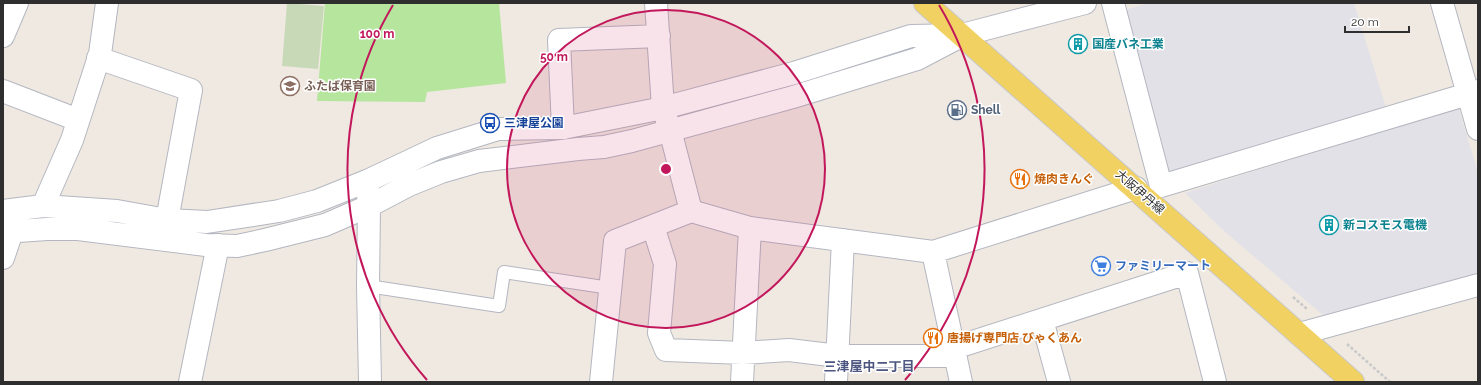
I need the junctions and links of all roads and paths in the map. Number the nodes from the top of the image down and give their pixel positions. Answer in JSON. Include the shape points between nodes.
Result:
{"nodes":[{"id":1,"x":17,"y":3,"type":"edge"},
{"id":2,"x":107,"y":3,"type":"edge"},
{"id":3,"x":656,"y":3,"type":"edge"},
{"id":4,"x":925,"y":3,"type":"edge"},
{"id":5,"x":1085,"y":3,"type":"edge"},
{"id":6,"x":1113,"y":3,"type":"edge"},
{"id":7,"x":1442,"y":3,"type":"edge"},
{"id":8,"x":962,"y":35,"type":"junction"},
{"id":9,"x":3,"y":36,"type":"edge"},
{"id":10,"x":659,"y":36,"type":"junction"},
{"id":11,"x":98,"y":58,"type":"junction"},
{"id":12,"x":3,"y":91,"type":"edge"},
{"id":13,"x":1473,"y":92,"type":"edge"},
{"id":14,"x":663,"y":108,"type":"junction"},
{"id":15,"x":78,"y":120,"type":"junction"},
{"id":16,"x":563,"y":128,"type":"junction"},
{"id":17,"x":1478,"y":129,"type":"edge"},
{"id":18,"x":670,"y":130,"type":"junction"},
{"id":19,"x":366,"y":181,"type":"junction"},
{"id":20,"x":1136,"y":188,"type":"junction"},
{"id":21,"x":43,"y":206,"type":"junction"},
{"id":22,"x":369,"y":206,"type":"junction"},
{"id":23,"x":11,"y":210,"type":"edge"},
{"id":24,"x":691,"y":211,"type":"junction"},
{"id":25,"x":168,"y":220,"type":"junction"},
{"id":26,"x":653,"y":226,"type":"junction"},
{"id":27,"x":750,"y":228,"type":"junction"},
{"id":28,"x":7,"y":232,"type":"edge"},
{"id":29,"x":843,"y":240,"type":"junction"},
{"id":30,"x":218,"y":245,"type":"junction"},
{"id":31,"x":933,"y":252,"type":"junction"},
{"id":32,"x":3,"y":258,"type":"edge"},
{"id":33,"x":1478,"y":285,"type":"edge"},
{"id":34,"x":368,"y":286,"type":"junction"},
{"id":35,"x":610,"y":288,"type":"junction"},
{"id":36,"x":1042,"y":320,"type":"junction"},
{"id":37,"x":1299,"y":334,"type":"junction"},
{"id":38,"x":955,"y":352,"type":"junction"},
{"id":39,"x":743,"y":353,"type":"junction"},
{"id":40,"x":838,"y":356,"type":"junction"},
{"id":41,"x":1208,"y":380,"type":"edge"},
{"id":42,"x":190,"y":382,"type":"edge"},
{"id":43,"x":370,"y":382,"type":"edge"},
{"id":44,"x":601,"y":382,"type":"edge"},
{"id":45,"x":742,"y":382,"type":"edge"},
{"id":46,"x":836,"y":382,"type":"edge"},
{"id":47,"x":962,"y":382,"type":"edge"},
{"id":48,"x":1059,"y":382,"type":"edge"},
{"id":49,"x":1353,"y":382,"type":"edge"}],
"edges":[{"from":1,"to":9,"type":"street"},
{"from":2,"to":11,"type":"street"},
{"from":3,"to":10,"type":"street"},
{"from":4,"to":8,"type":"main road","name":"大阪伊丹線"},
{"from":5,"to":8,"type":"street"},
{"from":6,"to":13,"type":"street","via":[[1161,186]]},
{"from":7,"to":13,"type":"street"},
{"from":8,"to":14,"type":"street","via":[[911,36]]},
{"from":8,"to":18,"type":"street","via":[[917,59]]},
{"from":8,"to":20,"type":"main road","name":"大阪伊丹線"},
{"from":10,"to":14,"type":"street"},
{"from":10,"to":16,"type":"street","via":[[559,40]]},
{"from":11,"to":15,"type":"street"},
{"from":11,"to":25,"type":"street","via":[[190,90]]},
{"from":12,"to":15,"type":"street"},
{"from":13,"to":17,"type":"street"},
{"from":14,"to":16,"type":"street"},
{"from":14,"to":18,"type":"street"},
{"from":15,"to":21,"type":"street"},
{"from":16,"to":19,"type":"street","via":[[498,129],[437,148]]},
{"from":18,"to":22,"type":"street","via":[[604,148],[479,161],[409,185]]},
{"from":18,"to":24,"type":"street"},
{"from":19,"to":22,"type":"street"},
{"from":19,"to":25,"type":"street","via":[[317,201],[279,211],[208,222]]},
{"from":20,"to":31,"type":"street"},
{"from":20,"to":37,"type":"main road","name":"大阪伊丹線"},
{"from":21,"to":23,"type":"street"},
{"from":21,"to":25,"type":"street","via":[[117,212]]},
{"from":22,"to":30,"type":"street","via":[[326,225],[237,246]]},
{"from":22,"to":34,"type":"street"},
{"from":23,"to":28,"type":"street"},
{"from":24,"to":26,"type":"street"},
{"from":24,"to":27,"type":"street"},
{"from":26,"to":35,"type":"street","via":[[615,241]]},
{"from":26,"to":39,"type":"street","via":[[665,264],[659,333],[666,350]]},
{"from":27,"to":29,"type":"street"},
{"from":27,"to":39,"type":"street"},
{"from":28,"to":30,"type":"street","via":[[54,228],[78,229]]},
{"from":28,"to":32,"type":"street"},
{"from":29,"to":31,"type":"street"},
{"from":29,"to":40,"type":"street"},
{"from":30,"to":42,"type":"street"},
{"from":31,"to":38,"type":"street"},
{"from":33,"to":37,"type":"street"},
{"from":34,"to":35,"type":"lane","via":[[499,306],[504,272]]},
{"from":34,"to":43,"type":"street"},
{"from":35,"to":44,"type":"street"},
{"from":36,"to":38,"type":"street"},
{"from":36,"to":41,"type":"street","via":[[1187,273]]},
{"from":36,"to":48,"type":"street"},
{"from":37,"to":49,"type":"main road","name":"大阪伊丹線"},
{"from":38,"to":40,"type":"street"},
{"from":38,"to":47,"type":"street"},
{"from":39,"to":40,"type":"street","via":[[789,350]]},
{"from":39,"to":45,"type":"street"},
{"from":40,"to":46,"type":"street"}]}
